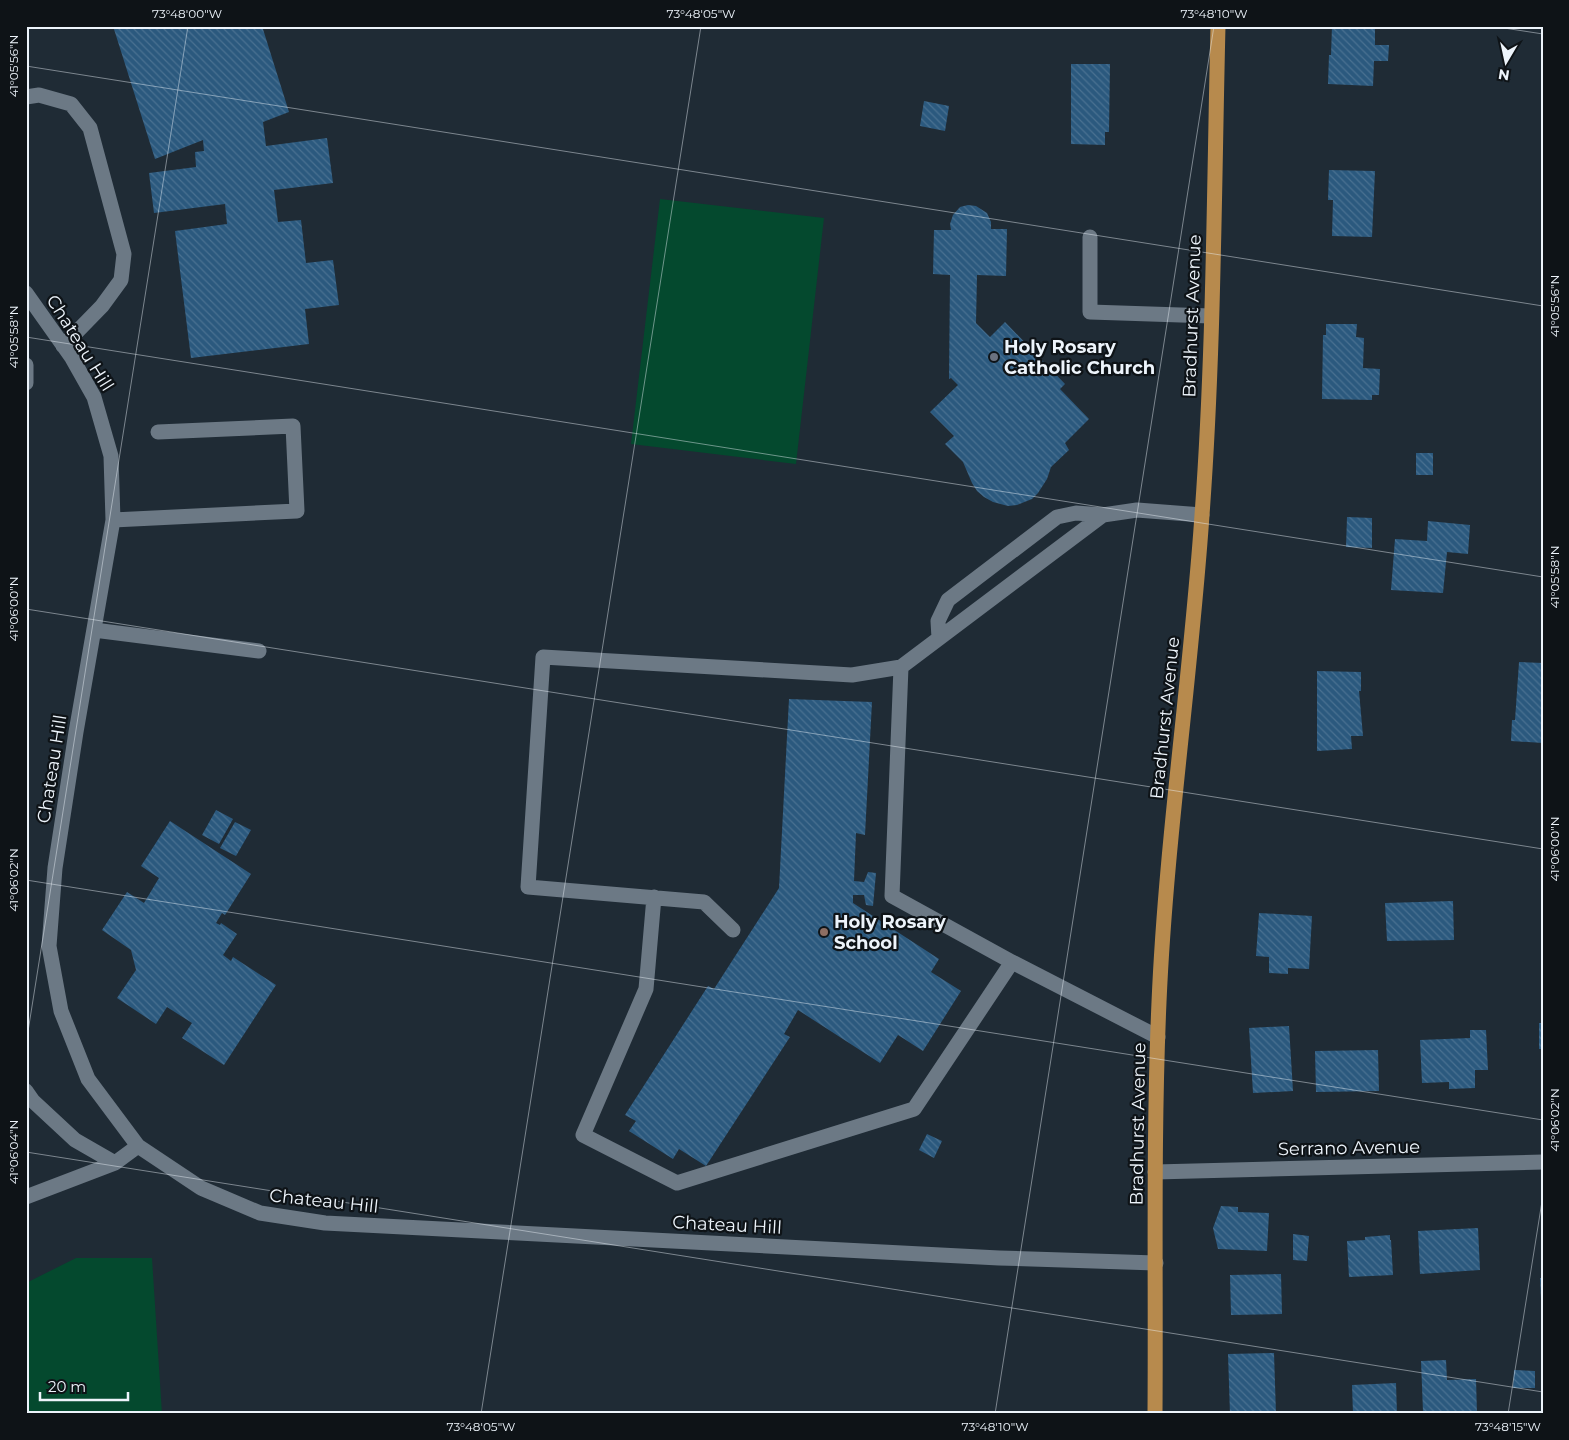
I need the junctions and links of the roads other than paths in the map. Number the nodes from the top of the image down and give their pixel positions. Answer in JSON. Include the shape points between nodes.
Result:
{"nodes":[{"id":1,"x":1218,"y":26,"type":"edge"},
{"id":2,"x":26,"y":97,"type":"edge"},
{"id":3,"x":1090,"y":237,"type":"dead end"},
{"id":4,"x":26,"y":293,"type":"edge"},
{"id":5,"x":1211,"y":316,"type":"junction"},
{"id":6,"x":63,"y":346,"type":"junction"},
{"id":7,"x":26,"y":365,"type":"edge"},
{"id":8,"x":26,"y":383,"type":"edge"},
{"id":9,"x":158,"y":432,"type":"dead end"},
{"id":10,"x":1103,"y":515,"type":"junction"},
{"id":11,"x":1202,"y":515,"type":"junction"},
{"id":12,"x":113,"y":520,"type":"junction"},
{"id":13,"x":94,"y":630,"type":"junction"},
{"id":14,"x":940,"y":638,"type":"junction"},
{"id":15,"x":259,"y":651,"type":"dead end"},
{"id":16,"x":901,"y":667,"type":"junction"},
{"id":17,"x":654,"y":897,"type":"junction"},
{"id":18,"x":733,"y":930,"type":"dead end"},
{"id":19,"x":1012,"y":962,"type":"junction"},
{"id":20,"x":1158,"y":1037,"type":"junction"},
{"id":21,"x":26,"y":1092,"type":"edge"},
{"id":22,"x":138,"y":1146,"type":"junction"},
{"id":23,"x":1543,"y":1162,"type":"edge"},
{"id":24,"x":115,"y":1163,"type":"junction"},
{"id":25,"x":1155,"y":1172,"type":"junction"},
{"id":26,"x":26,"y":1197,"type":"edge"},
{"id":27,"x":1156,"y":1263,"type":"junction"},
{"id":28,"x":1155,"y":1414,"type":"edge"}],
"edges":[{"from":1,"to":5,"type":"main road","name":"Bradhurst Avenue"},
{"from":2,"to":6,"type":"street","via":[[39,95],[71,104],[90,128],[124,254],[121,280],[102,306]]},
{"from":3,"to":5,"type":"street","via":[[1090,312]]},
{"from":4,"to":6,"type":"street","name":"Chateau Hill"},
{"from":5,"to":11,"type":"main road","name":"Bradhurst Avenue"},
{"from":6,"to":12,"type":"street","name":"Chateau Hill","via":[[94,397],[110,456]]},
{"from":7,"to":8,"type":"street"},
{"from":9,"to":12,"type":"street","via":[[293,426],[297,511]]},
{"from":10,"to":11,"type":"street","via":[[1137,510]]},
{"from":10,"to":14,"type":"street"},
{"from":10,"to":14,"type":"street","via":[[1076,513],[1057,517],[948,600],[938,621]]},
{"from":11,"to":20,"type":"main road","name":"Bradhurst Avenue","via":[[1165,913]]},
{"from":12,"to":13,"type":"street","name":"Chateau Hill"},
{"from":13,"to":15,"type":"street"},
{"from":13,"to":22,"type":"street","name":"Chateau Hill","via":[[55,868],[49,946],[61,1011],[88,1079]]},
{"from":14,"to":16,"type":"street"},
{"from":16,"to":17,"type":"street","via":[[852,676],[543,657],[528,886]]},
{"from":16,"to":19,"type":"street","via":[[892,896]]},
{"from":17,"to":18,"type":"street","via":[[704,902]]},
{"from":17,"to":19,"type":"street","via":[[646,989],[584,1135],[677,1183],[914,1109]]},
{"from":19,"to":20,"type":"street"},
{"from":20,"to":25,"type":"main road","name":"Bradhurst Avenue"},
{"from":21,"to":24,"type":"street","via":[[75,1140]]},
{"from":22,"to":24,"type":"street"},
{"from":22,"to":27,"type":"street","name":"Chateau Hill","via":[[201,1188],[260,1213],[325,1223],[999,1258]]},
{"from":23,"to":25,"type":"street","name":"Serrano Avenue"},
{"from":24,"to":26,"type":"street"},
{"from":25,"to":27,"type":"main road","name":"Bradhurst Avenue"},
{"from":27,"to":28,"type":"main road","name":"Bradhurst Avenue"}]}
